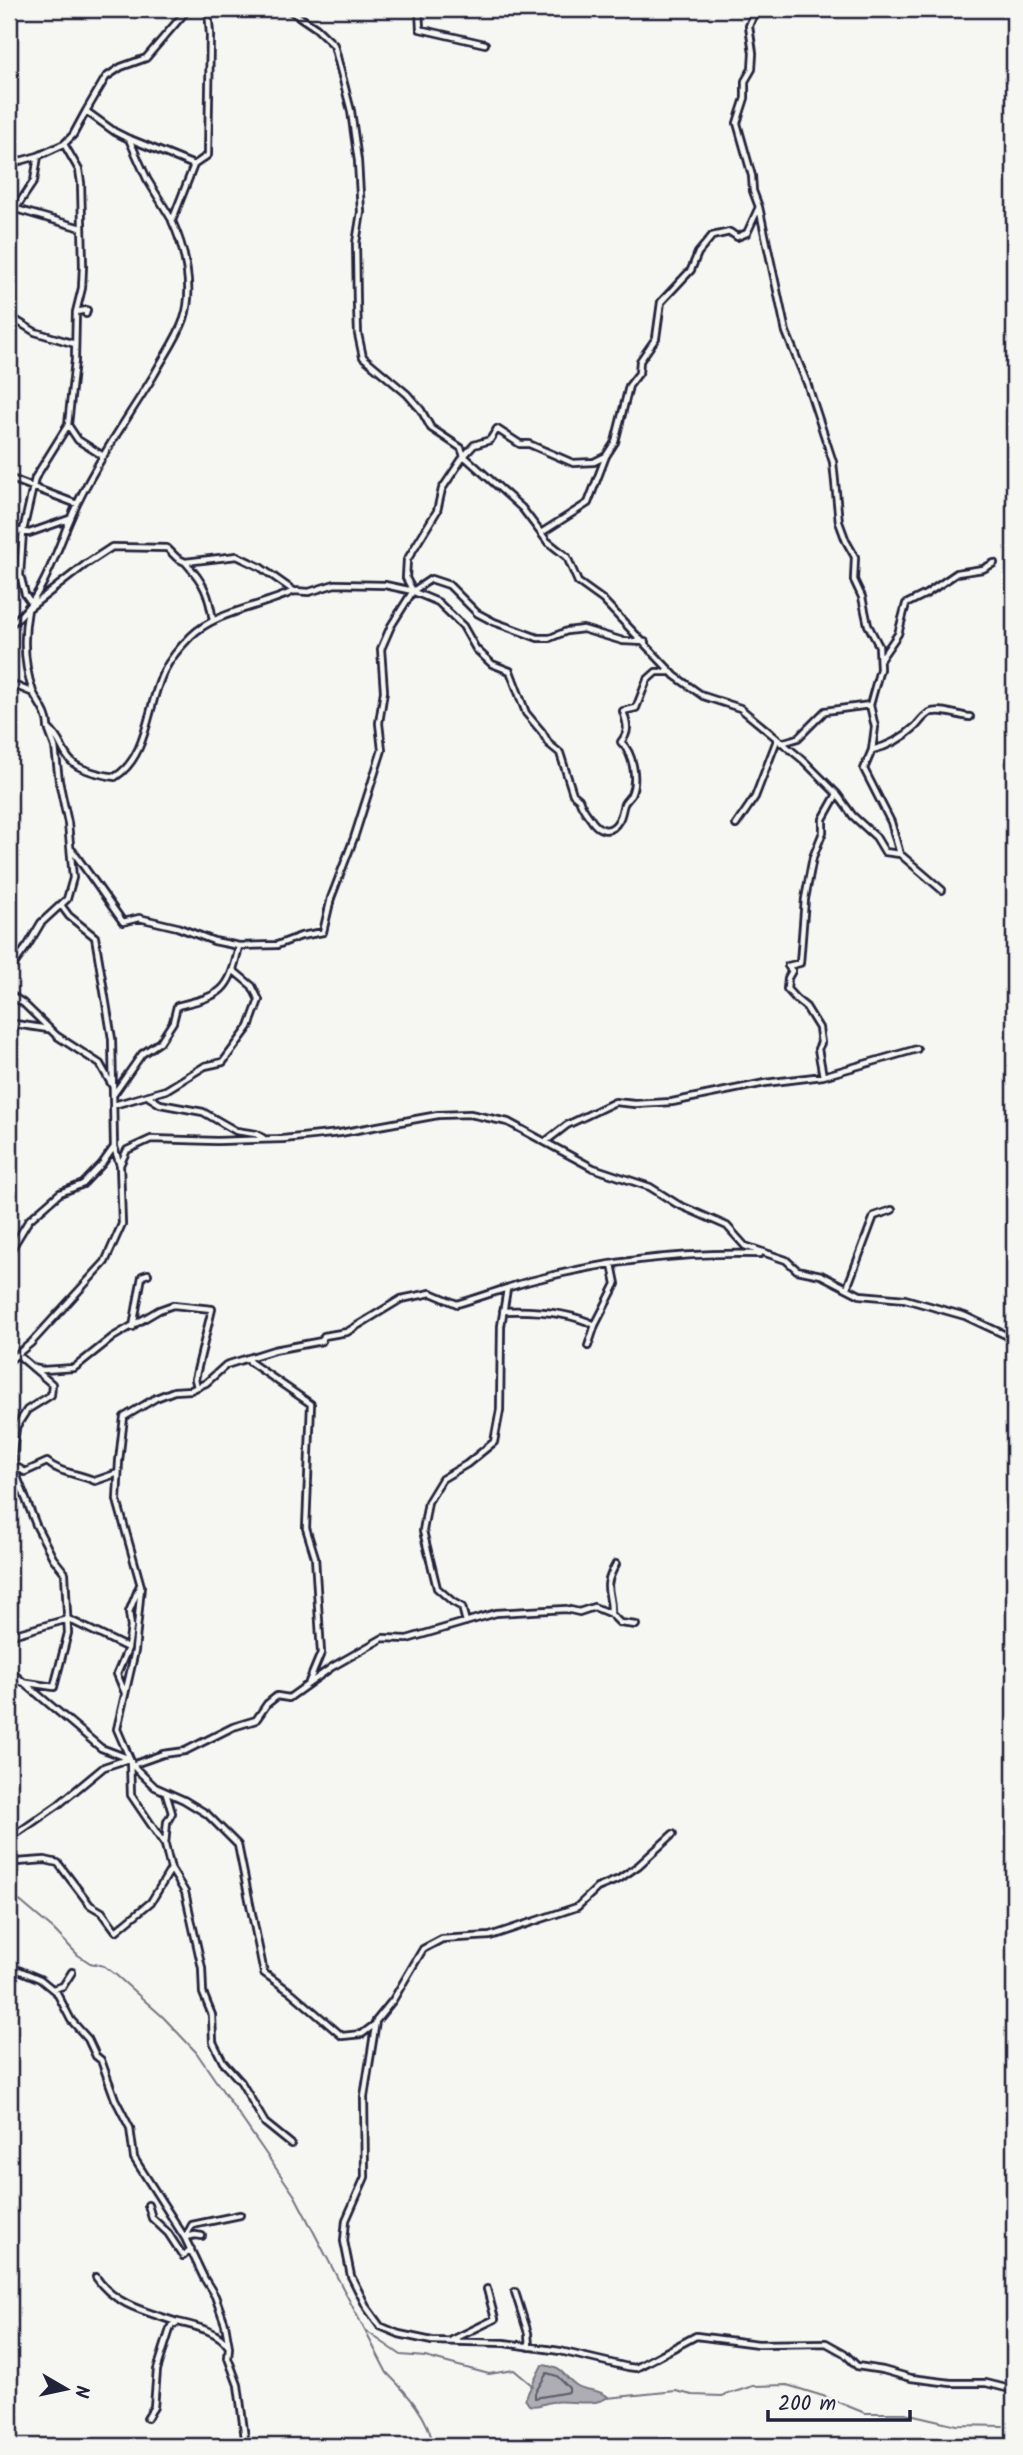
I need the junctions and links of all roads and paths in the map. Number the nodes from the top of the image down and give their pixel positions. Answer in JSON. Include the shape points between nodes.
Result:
{"nodes":[{"id":1,"x":188,"y":9,"type":"edge"},
{"id":2,"x":208,"y":9,"type":"edge"},
{"id":3,"x":288,"y":9,"type":"edge"},
{"id":4,"x":419,"y":9,"type":"edge"},
{"id":5,"x":756,"y":9,"type":"edge"},
{"id":6,"x":485,"y":44,"type":"dead end"},
{"id":7,"x":86,"y":111,"type":"junction"},
{"id":8,"x":129,"y":139,"type":"junction"},
{"id":9,"x":64,"y":144,"type":"junction"},
{"id":10,"x":38,"y":156,"type":"junction"},
{"id":11,"x":9,"y":164,"type":"edge"},
{"id":12,"x":194,"y":165,"type":"junction"},
{"id":13,"x":9,"y":206,"type":"edge"},
{"id":14,"x":759,"y":206,"type":"junction"},
{"id":15,"x":16,"y":208,"type":"junction"},
{"id":16,"x":172,"y":221,"type":"junction"},
{"id":17,"x":81,"y":228,"type":"junction"},
{"id":18,"x":76,"y":312,"type":"junction"},
{"id":19,"x":86,"y":314,"type":"dead end"},
{"id":20,"x":9,"y":316,"type":"edge"},
{"id":21,"x":75,"y":344,"type":"junction"},
{"id":22,"x":68,"y":425,"type":"junction"},
{"id":23,"x":103,"y":456,"type":"junction"},
{"id":24,"x":464,"y":456,"type":"junction"},
{"id":25,"x":607,"y":456,"type":"junction"},
{"id":26,"x":9,"y":478,"type":"edge"},
{"id":27,"x":32,"y":487,"type":"junction"},
{"id":28,"x":77,"y":504,"type":"junction"},
{"id":29,"x":70,"y":519,"type":"junction"},
{"id":30,"x":9,"y":528,"type":"edge"},
{"id":31,"x":23,"y":531,"type":"junction"},
{"id":32,"x":541,"y":533,"type":"junction"},
{"id":33,"x":185,"y":562,"type":"junction"},
{"id":34,"x":994,"y":563,"type":"dead end"},
{"id":35,"x":294,"y":591,"type":"junction"},
{"id":36,"x":413,"y":591,"type":"junction"},
{"id":37,"x":30,"y":601,"type":"junction"},
{"id":38,"x":28,"y":609,"type":"junction"},
{"id":39,"x":213,"y":621,"type":"junction"},
{"id":40,"x":9,"y":625,"type":"edge"},
{"id":41,"x":645,"y":642,"type":"junction"},
{"id":42,"x":879,"y":661,"type":"junction"},
{"id":43,"x":671,"y":672,"type":"junction"},
{"id":44,"x":9,"y":683,"type":"edge"},
{"id":45,"x":34,"y":693,"type":"junction"},
{"id":46,"x":870,"y":705,"type":"junction"},
{"id":47,"x":970,"y":717,"type":"dead end"},
{"id":48,"x":48,"y":728,"type":"junction"},
{"id":49,"x":779,"y":742,"type":"junction"},
{"id":50,"x":872,"y":750,"type":"junction"},
{"id":51,"x":837,"y":794,"type":"junction"},
{"id":52,"x":736,"y":825,"type":"dead end"},
{"id":53,"x":72,"y":850,"type":"junction"},
{"id":54,"x":900,"y":854,"type":"junction"},
{"id":55,"x":942,"y":890,"type":"dead end"},
{"id":56,"x":67,"y":899,"type":"junction"},
{"id":57,"x":239,"y":946,"type":"junction"},
{"id":58,"x":9,"y":971,"type":"edge"},
{"id":59,"x":234,"y":971,"type":"junction"},
{"id":60,"x":9,"y":994,"type":"edge"},
{"id":61,"x":9,"y":1023,"type":"edge"},
{"id":62,"x":52,"y":1029,"type":"junction"},
{"id":63,"x":917,"y":1049,"type":"dead end"},
{"id":64,"x":823,"y":1076,"type":"junction"},
{"id":65,"x":114,"y":1091,"type":"junction"},
{"id":66,"x":148,"y":1096,"type":"junction"},
{"id":67,"x":114,"y":1105,"type":"junction"},
{"id":68,"x":266,"y":1140,"type":"junction"},
{"id":69,"x":545,"y":1142,"type":"junction"},
{"id":70,"x":114,"y":1147,"type":"junction"},
{"id":71,"x":121,"y":1165,"type":"junction"},
{"id":72,"x":892,"y":1210,"type":"dead end"},
{"id":73,"x":9,"y":1253,"type":"edge"},
{"id":74,"x":765,"y":1254,"type":"junction"},
{"id":75,"x":612,"y":1264,"type":"junction"},
{"id":76,"x":148,"y":1274,"type":"dead end"},
{"id":77,"x":507,"y":1288,"type":"junction"},
{"id":78,"x":847,"y":1288,"type":"junction"},
{"id":79,"x":503,"y":1311,"type":"junction"},
{"id":80,"x":595,"y":1325,"type":"junction"},
{"id":81,"x":133,"y":1328,"type":"junction"},
{"id":82,"x":1014,"y":1339,"type":"edge"},
{"id":83,"x":587,"y":1346,"type":"dead end"},
{"id":84,"x":18,"y":1355,"type":"junction"},
{"id":85,"x":249,"y":1359,"type":"junction"},
{"id":86,"x":9,"y":1361,"type":"edge"},
{"id":87,"x":33,"y":1368,"type":"junction"},
{"id":88,"x":197,"y":1387,"type":"junction"},
{"id":89,"x":16,"y":1429,"type":"junction"},
{"id":90,"x":9,"y":1438,"type":"edge"},
{"id":91,"x":14,"y":1465,"type":"junction"},
{"id":92,"x":118,"y":1472,"type":"junction"},
{"id":93,"x":615,"y":1564,"type":"dead end"},
{"id":94,"x":141,"y":1584,"type":"junction"},
{"id":95,"x":611,"y":1614,"type":"junction"},
{"id":96,"x":68,"y":1619,"type":"junction"},
{"id":97,"x":466,"y":1622,"type":"junction"},
{"id":98,"x":636,"y":1625,"type":"dead end"},
{"id":99,"x":9,"y":1634,"type":"edge"},
{"id":100,"x":128,"y":1648,"type":"junction"},
{"id":101,"x":9,"y":1670,"type":"edge"},
{"id":102,"x":20,"y":1682,"type":"junction"},
{"id":103,"x":308,"y":1686,"type":"junction"},
{"id":104,"x":125,"y":1693,"type":"junction"},
{"id":105,"x":131,"y":1762,"type":"junction"},
{"id":106,"x":166,"y":1792,"type":"junction"},
{"id":107,"x":9,"y":1834,"type":"edge"},
{"id":108,"x":673,"y":1834,"type":"dead end"},
{"id":109,"x":165,"y":1845,"type":"junction"},
{"id":110,"x":9,"y":1859,"type":"edge"},
{"id":111,"x":171,"y":1869,"type":"junction"},
{"id":112,"x":9,"y":1966,"type":"edge"},
{"id":113,"x":72,"y":1972,"type":"dead end"},
{"id":114,"x":53,"y":1989,"type":"junction"},
{"id":115,"x":375,"y":2025,"type":"junction"},
{"id":116,"x":291,"y":2144,"type":"dead end"},
{"id":117,"x":148,"y":2205,"type":"dead end"},
{"id":118,"x":240,"y":2215,"type":"dead end"},
{"id":119,"x":202,"y":2236,"type":"dead end"},
{"id":120,"x":185,"y":2238,"type":"junction"},
{"id":121,"x":191,"y":2249,"type":"junction"},
{"id":122,"x":96,"y":2277,"type":"dead end"},
{"id":123,"x":487,"y":2289,"type":"dead end"},
{"id":124,"x":516,"y":2292,"type":"dead end"},
{"id":125,"x":178,"y":2322,"type":"junction"},
{"id":126,"x":449,"y":2342,"type":"junction"},
{"id":127,"x":229,"y":2347,"type":"junction"},
{"id":128,"x":529,"y":2347,"type":"junction"},
{"id":129,"x":1006,"y":2388,"type":"dead end"},
{"id":130,"x":147,"y":2418,"type":"dead end"},
{"id":131,"x":246,"y":2446,"type":"edge"}],
"edges":[{"from":1,"to":7,"type":"street","via":[[146,58],[106,77]]},
{"from":2,"to":12,"type":"street","via":[[210,138],[208,155]]},
{"from":3,"to":24,"type":"street","via":[[334,46],[351,111],[361,212],[356,243],[358,334],[363,357],[407,394],[431,428],[461,448]]},
{"from":4,"to":6,"type":"street","via":[[420,29]]},
{"from":5,"to":14,"type":"street","via":[[750,26],[752,69],[745,81],[737,123]]},
{"from":7,"to":8,"type":"street"},
{"from":7,"to":9,"type":"street"},
{"from":8,"to":12,"type":"street"},
{"from":8,"to":16,"type":"street"},
{"from":9,"to":10,"type":"street"},
{"from":9,"to":17,"type":"street","via":[[79,170]]},
{"from":10,"to":11,"type":"street"},
{"from":10,"to":15,"type":"street","via":[[34,180]]},
{"from":12,"to":16,"type":"street"},
{"from":13,"to":15,"type":"street"},
{"from":14,"to":25,"type":"street","via":[[747,233],[712,236],[691,270],[661,302],[656,338],[629,386]]},
{"from":14,"to":42,"type":"street","via":[[786,332],[833,462],[839,522],[855,557],[854,580],[879,646]]},
{"from":15,"to":17,"type":"street"},
{"from":16,"to":23,"type":"street","via":[[180,237],[189,294],[184,319],[168,355]]},
{"from":17,"to":18,"type":"street","via":[[82,288]]},
{"from":18,"to":19,"type":"street","via":[[87,310]]},
{"from":18,"to":21,"type":"street"},
{"from":20,"to":21,"type":"street","via":[[35,332]]},
{"from":21,"to":22,"type":"street"},
{"from":22,"to":23,"type":"street","via":[[78,440]]},
{"from":22,"to":27,"type":"street"},
{"from":23,"to":28,"type":"street"},
{"from":24,"to":25,"type":"street","via":[[474,444],[490,440],[497,429],[520,444],[573,463]]},
{"from":24,"to":32,"type":"street","via":[[522,508]]},
{"from":24,"to":36,"type":"street","via":[[407,560],[406,578]]},
{"from":25,"to":32,"type":"street","via":[[589,503]]},
{"from":26,"to":27,"type":"street"},
{"from":27,"to":28,"type":"street"},
{"from":27,"to":31,"type":"street"},
{"from":28,"to":29,"type":"street"},
{"from":29,"to":31,"type":"street"},
{"from":29,"to":37,"type":"street","via":[[51,568]]},
{"from":30,"to":31,"type":"street"},
{"from":31,"to":37,"type":"street","via":[[20,575]]},
{"from":32,"to":41,"type":"street","via":[[567,556],[578,582]]},
{"from":33,"to":35,"type":"street","via":[[237,556]]},
{"from":33,"to":38,"type":"street","via":[[167,548],[112,547]]},
{"from":33,"to":39,"type":"street","via":[[202,582]]},
{"from":34,"to":42,"type":"street","via":[[957,573],[906,604],[898,634]]},
{"from":35,"to":36,"type":"street","via":[[309,592],[335,584]]},
{"from":35,"to":39,"type":"street"},
{"from":36,"to":41,"type":"street","via":[[431,579],[449,585],[477,613],[538,638],[583,629],[622,641]]},
{"from":36,"to":43,"type":"street","via":[[438,601],[463,626],[476,649],[492,664],[510,671],[526,713],[560,753],[582,810],[603,830],[619,820],[634,779],[628,749],[621,742],[628,726],[623,711],[636,708],[647,680],[656,672]]},
{"from":36,"to":57,"type":"street","via":[[381,649],[382,750],[323,932],[277,946]]},
{"from":37,"to":38,"type":"street"},
{"from":38,"to":40,"type":"street"},
{"from":38,"to":45,"type":"street","via":[[27,673]]},
{"from":39,"to":48,"type":"street","via":[[192,635],[164,669],[137,754],[115,777],[71,762],[59,737]]},
{"from":41,"to":43,"type":"street"},
{"from":42,"to":46,"type":"street"},
{"from":43,"to":49,"type":"street","via":[[703,696],[740,708]]},
{"from":44,"to":45,"type":"street"},
{"from":45,"to":48,"type":"street"},
{"from":46,"to":49,"type":"street","via":[[825,711],[798,738]]},
{"from":46,"to":50,"type":"street","via":[[875,727]]},
{"from":47,"to":50,"type":"street","via":[[934,711],[890,746]]},
{"from":48,"to":53,"type":"street"},
{"from":49,"to":51,"type":"street"},
{"from":49,"to":52,"type":"street","via":[[755,797]]},
{"from":50,"to":54,"type":"street","via":[[864,769],[891,822]]},
{"from":51,"to":54,"type":"street","via":[[885,852]]},
{"from":51,"to":64,"type":"street","via":[[823,820],[813,857],[800,962],[788,966],[792,971],[787,989],[819,1028]]},
{"from":53,"to":56,"type":"street","via":[[73,878]]},
{"from":53,"to":57,"type":"street","via":[[123,922],[139,918]]},
{"from":54,"to":55,"type":"street"},
{"from":56,"to":58,"type":"street","via":[[41,923]]},
{"from":56,"to":65,"type":"street","via":[[61,905],[69,916],[95,937],[113,1039]]},
{"from":57,"to":59,"type":"street"},
{"from":59,"to":65,"type":"street","via":[[217,995],[177,1006],[160,1042],[142,1054]]},
{"from":59,"to":66,"type":"street","via":[[252,986],[259,1000],[250,1027],[223,1062],[205,1066]]},
{"from":60,"to":62,"type":"street"},
{"from":61,"to":62,"type":"street"},
{"from":62,"to":65,"type":"street","via":[[100,1064]]},
{"from":63,"to":64,"type":"street"},
{"from":64,"to":69,"type":"street","via":[[672,1102],[615,1102],[567,1125]]},
{"from":65,"to":67,"type":"street"},
{"from":66,"to":67,"type":"street"},
{"from":66,"to":68,"type":"street","via":[[160,1104],[203,1112],[236,1131]]},
{"from":67,"to":70,"type":"street"},
{"from":68,"to":69,"type":"street","via":[[470,1114],[508,1122]]},
{"from":68,"to":71,"type":"street","via":[[151,1139],[127,1150]]},
{"from":69,"to":74,"type":"street","via":[[727,1226],[746,1246]]},
{"from":70,"to":71,"type":"street"},
{"from":70,"to":73,"type":"street","via":[[83,1184],[61,1193],[29,1220]]},
{"from":71,"to":84,"type":"street","via":[[122,1224],[106,1262]]},
{"from":72,"to":78,"type":"street","via":[[874,1216]]},
{"from":74,"to":75,"type":"street","via":[[690,1255]]},
{"from":74,"to":78,"type":"street"},
{"from":75,"to":77,"type":"street"},
{"from":75,"to":80,"type":"street","via":[[617,1284]]},
{"from":76,"to":81,"type":"street","via":[[142,1276]]},
{"from":77,"to":79,"type":"street"},
{"from":77,"to":85,"type":"street","via":[[457,1304],[431,1293],[401,1299],[347,1332]]},
{"from":78,"to":82,"type":"street","via":[[860,1295],[905,1298]]},
{"from":79,"to":80,"type":"street","via":[[547,1314]]},
{"from":79,"to":97,"type":"street","via":[[500,1410],[494,1442],[442,1479],[428,1502],[423,1531],[437,1587],[462,1607]]},
{"from":80,"to":83,"type":"street"},
{"from":81,"to":87,"type":"street","via":[[113,1337],[74,1368]]},
{"from":81,"to":88,"type":"street","via":[[173,1305],[212,1309],[195,1378]]},
{"from":84,"to":86,"type":"street"},
{"from":84,"to":87,"type":"street"},
{"from":85,"to":88,"type":"street","via":[[226,1365]]},
{"from":85,"to":103,"type":"street","via":[[311,1404],[306,1528],[315,1556],[321,1653]]},
{"from":87,"to":89,"type":"street","via":[[52,1384],[51,1395],[27,1410]]},
{"from":88,"to":92,"type":"street","via":[[156,1398],[124,1417]]},
{"from":89,"to":90,"type":"street"},
{"from":89,"to":91,"type":"street"},
{"from":91,"to":92,"type":"street","via":[[25,1472],[47,1462],[95,1481]]},
{"from":91,"to":96,"type":"street","via":[[36,1525],[65,1573]]},
{"from":92,"to":94,"type":"street","via":[[117,1500]]},
{"from":93,"to":95,"type":"street","via":[[607,1590]]},
{"from":94,"to":100,"type":"street","via":[[128,1612]]},
{"from":94,"to":104,"type":"street","via":[[135,1651]]},
{"from":95,"to":97,"type":"street","via":[[594,1607],[579,1612],[496,1614]]},
{"from":95,"to":98,"type":"street","via":[[620,1623]]},
{"from":96,"to":99,"type":"street"},
{"from":96,"to":100,"type":"street"},
{"from":96,"to":102,"type":"street","via":[[54,1687]]},
{"from":97,"to":103,"type":"street","via":[[407,1639],[383,1638]]},
{"from":100,"to":104,"type":"street","via":[[117,1674]]},
{"from":101,"to":102,"type":"street"},
{"from":102,"to":105,"type":"street","via":[[101,1748]]},
{"from":103,"to":105,"type":"street","via":[[289,1698],[277,1696],[256,1720],[185,1751]]},
{"from":104,"to":105,"type":"street","via":[[117,1729]]},
{"from":105,"to":106,"type":"street"},
{"from":105,"to":107,"type":"street","via":[[119,1760],[104,1767],[58,1805]]},
{"from":105,"to":109,"type":"street","via":[[131,1795]]},
{"from":106,"to":109,"type":"street","via":[[172,1812]]},
{"from":106,"to":115,"type":"street","via":[[206,1814],[238,1845],[264,1973],[342,2036],[362,2034]]},
{"from":108,"to":115,"type":"street","via":[[638,1866],[597,1888],[577,1907],[490,1936],[442,1939],[423,1949]]},
{"from":109,"to":111,"type":"street"},
{"from":110,"to":111,"type":"street","via":[[58,1863],[116,1931],[151,1902]]},
{"from":111,"to":116,"type":"street","via":[[185,1892],[203,1993],[212,2015],[213,2042],[265,2123]]},
{"from":112,"to":114,"type":"street"},
{"from":113,"to":114,"type":"street","via":[[63,1986]]},
{"from":114,"to":120,"type":"street","via":[[102,2060],[130,2128],[134,2158]]},
{"from":115,"to":126,"type":"street","via":[[364,2097],[365,2177],[346,2220],[344,2241],[351,2276],[380,2326],[399,2334]]},
{"from":117,"to":121,"type":"street","via":[[152,2218],[183,2256]]},
{"from":118,"to":120,"type":"street","via":[[192,2225]]},
{"from":119,"to":120,"type":"street"},
{"from":120,"to":121,"type":"street"},
{"from":121,"to":127,"type":"street","via":[[215,2296]]},
{"from":122,"to":125,"type":"street","via":[[103,2289],[133,2308]]},
{"from":123,"to":126,"type":"street","via":[[495,2319]]},
{"from":124,"to":128,"type":"street"},
{"from":125,"to":127,"type":"street","via":[[214,2334]]},
{"from":125,"to":130,"type":"street","via":[[171,2326],[163,2349],[154,2407]]},
{"from":126,"to":128,"type":"street"},
{"from":127,"to":131,"type":"street"},
{"from":128,"to":129,"type":"street","via":[[636,2368],[696,2336],[758,2344],[826,2343],[857,2366],[911,2378]]}]}
